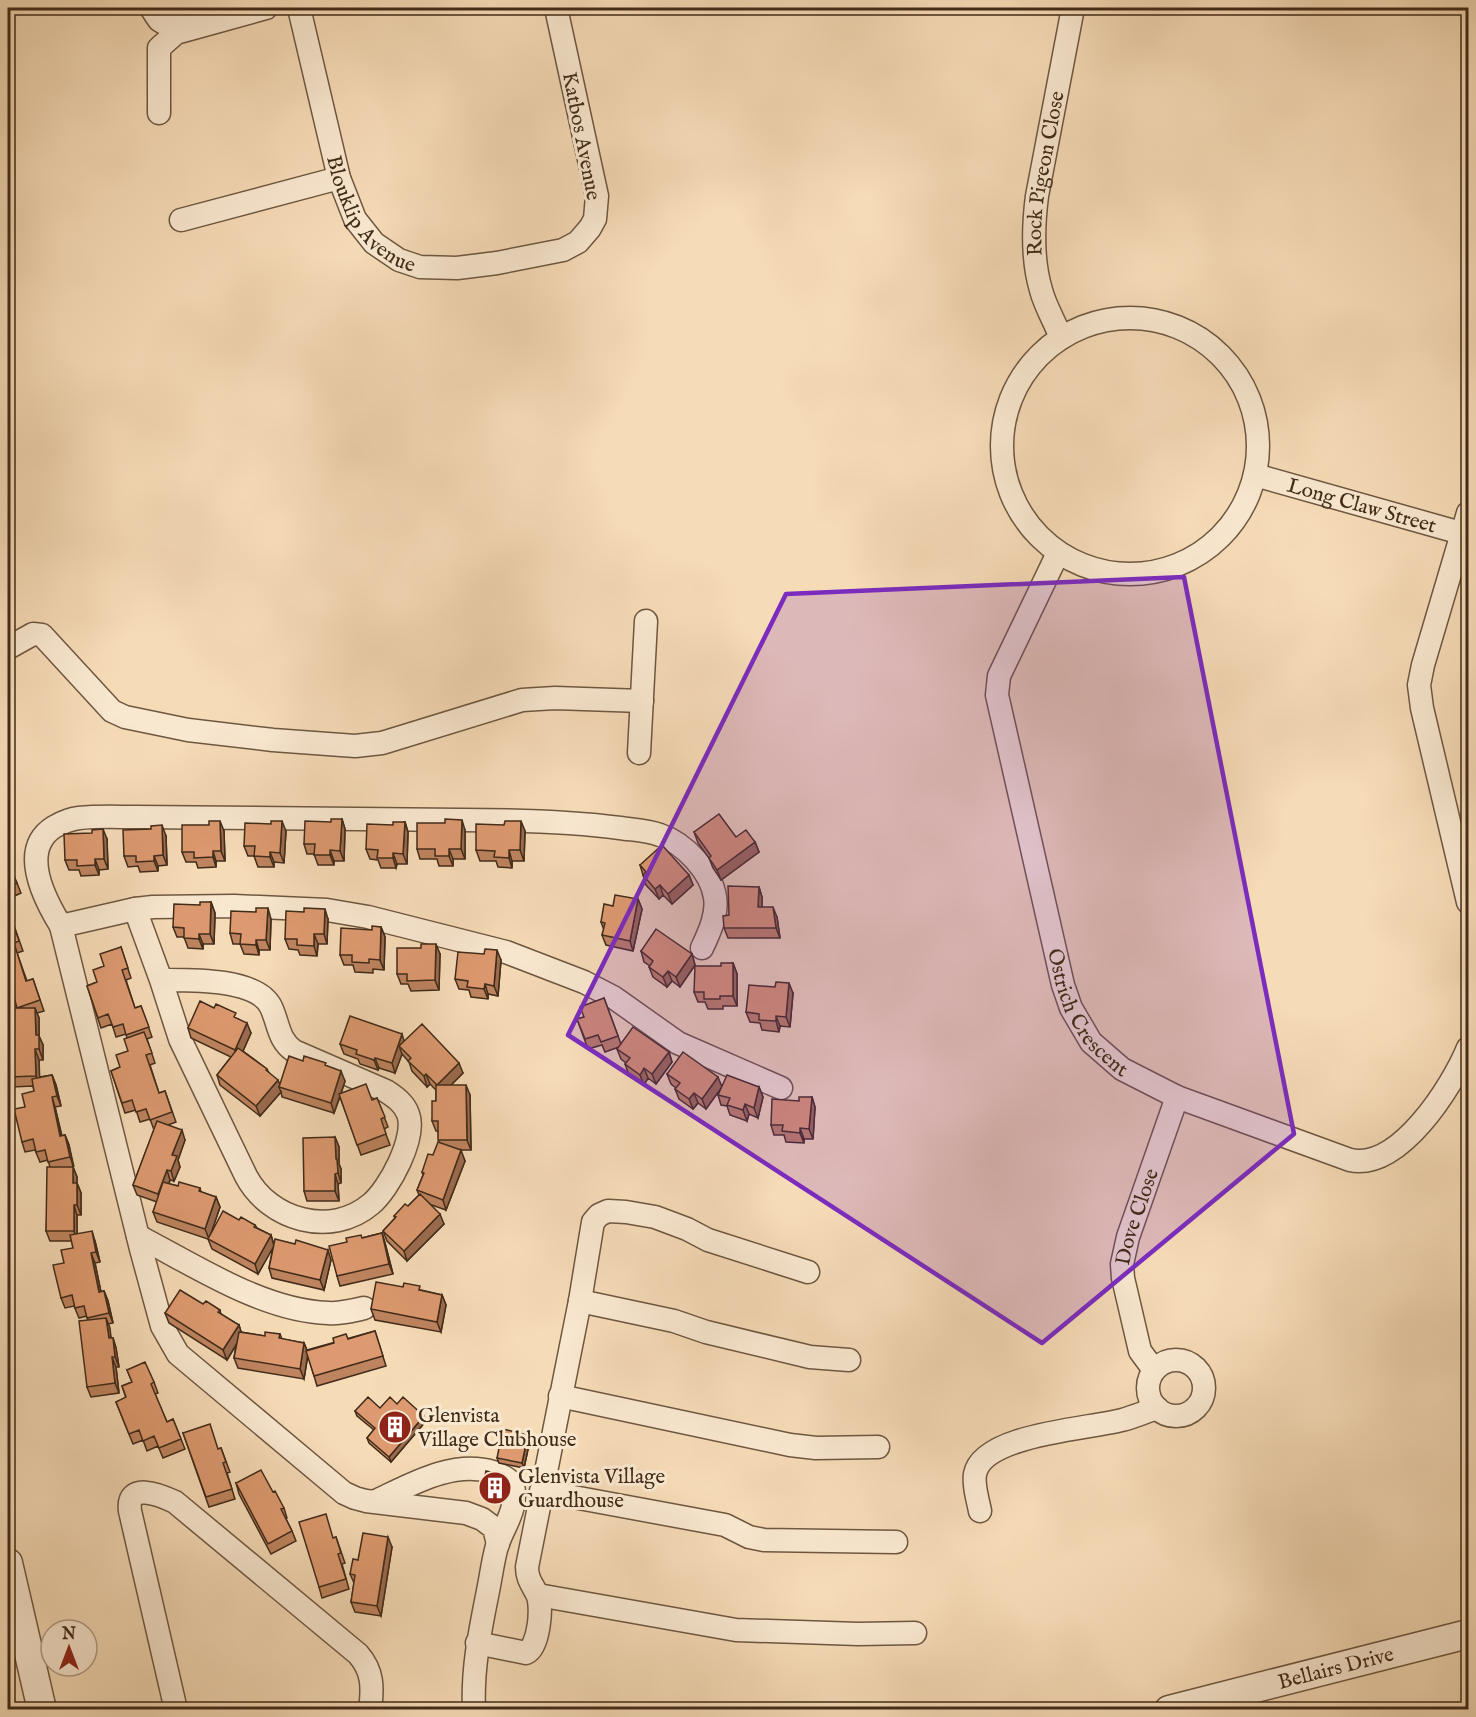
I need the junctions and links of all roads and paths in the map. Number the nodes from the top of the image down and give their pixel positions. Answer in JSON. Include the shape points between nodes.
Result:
{"nodes":[{"id":1,"x":151,"y":8,"type":"edge"},
{"id":2,"x":222,"y":8,"type":"edge"},
{"id":3,"x":266,"y":8,"type":"edge"},
{"id":4,"x":298,"y":8,"type":"edge"},
{"id":5,"x":556,"y":8,"type":"edge"},
{"id":6,"x":1073,"y":8,"type":"edge"},
{"id":7,"x":159,"y":113,"type":"dead end"},
{"id":8,"x":339,"y":178,"type":"junction"},
{"id":9,"x":181,"y":220,"type":"dead end"},
{"id":10,"x":563,"y":250,"type":"joint"},
{"id":11,"x":1061,"y":338,"type":"junction"},
{"id":12,"x":1255,"y":475,"type":"junction"},
{"id":13,"x":1467,"y":527,"type":"edge"},
{"id":14,"x":1058,"y":553,"type":"junction"},
{"id":15,"x":646,"y":621,"type":"dead end"},
{"id":16,"x":8,"y":648,"type":"edge"},
{"id":17,"x":642,"y":701,"type":"junction"},
{"id":18,"x":639,"y":753,"type":"dead end"},
{"id":19,"x":1468,"y":902,"type":"edge"},
{"id":20,"x":135,"y":909,"type":"junction"},
{"id":21,"x":61,"y":926,"type":"junction"},
{"id":22,"x":702,"y":948,"type":"dead end"},
{"id":23,"x":161,"y":980,"type":"junction"},
{"id":24,"x":1468,"y":1048,"type":"edge"},
{"id":25,"x":782,"y":1088,"type":"dead end"},
{"id":26,"x":1177,"y":1097,"type":"junction"},
{"id":27,"x":138,"y":1236,"type":"junction"},
{"id":28,"x":808,"y":1272,"type":"dead end"},
{"id":29,"x":580,"y":1300,"type":"junction"},
{"id":30,"x":364,"y":1308,"type":"dead end"},
{"id":31,"x":849,"y":1360,"type":"dead end"},
{"id":32,"x":1154,"y":1370,"type":"junction"},
{"id":33,"x":560,"y":1396,"type":"junction"},
{"id":34,"x":1157,"y":1408,"type":"junction"},
{"id":35,"x":878,"y":1447,"type":"dead end"},
{"id":36,"x":541,"y":1491,"type":"junction"},
{"id":37,"x":376,"y":1501,"type":"junction"},
{"id":38,"x":980,"y":1511,"type":"dead end"},
{"id":39,"x":896,"y":1542,"type":"dead end"},
{"id":40,"x":498,"y":1544,"type":"junction"},
{"id":41,"x":8,"y":1563,"type":"edge"},
{"id":42,"x":538,"y":1595,"type":"junction"},
{"id":43,"x":915,"y":1634,"type":"dead end"},
{"id":44,"x":1468,"y":1634,"type":"edge"},
{"id":45,"x":477,"y":1643,"type":"junction"},
{"id":46,"x":42,"y":1710,"type":"edge"},
{"id":47,"x":176,"y":1710,"type":"edge"},
{"id":48,"x":370,"y":1710,"type":"edge"},
{"id":49,"x":474,"y":1710,"type":"edge"},
{"id":50,"x":1169,"y":1710,"type":"edge"}],
"edges":[{"from":1,"to":2,"type":"street","via":[[164,23]]},
{"from":3,"to":7,"type":"street","via":[[176,33],[165,40],[159,48]]},
{"from":4,"to":8,"type":"street","name":"Blouklip Avenue"},
{"from":5,"to":10,"type":"street","name":"Katbos Avenue","via":[[597,196],[590,228],[578,242]]},
{"from":6,"to":11,"type":"street","name":"Rock Pigeon Close","via":[[1034,228],[1041,291]]},
{"from":8,"to":9,"type":"street"},
{"from":8,"to":10,"type":"street","name":"Blouklip Avenue","via":[[355,219],[366,235],[409,265],[457,268]]},
{"from":11,"to":12,"type":"street","via":[[1092,324],[1125,318],[1159,321],[1190,333],[1218,352],[1239,378],[1253,409],[1259,442]]},
{"from":11,"to":14,"type":"street","via":[[1030,366],[1009,403],[1001,445],[1007,486],[1027,524]]},
{"from":12,"to":13,"type":"street","name":"Long Claw Street"},
{"from":12,"to":14,"type":"street","via":[[1240,513],[1213,544],[1177,566],[1137,574],[1096,570]]},
{"from":13,"to":19,"type":"street","via":[[1419,686]]},
{"from":14,"to":26,"type":"street","name":"Ostrich Crescent","via":[[999,676],[998,705],[1071,1008],[1091,1042],[1109,1060]]},
{"from":15,"to":17,"type":"street"},
{"from":16,"to":17,"type":"street","via":[[33,634],[45,636],[112,711],[125,717],[188,730],[327,745],[381,743],[522,700]]},
{"from":17,"to":18,"type":"street"},
{"from":20,"to":21,"type":"street"},
{"from":20,"to":23,"type":"street"},
{"from":20,"to":25,"type":"street","via":[[234,906],[327,910],[506,952],[596,987],[678,1043]]},
{"from":21,"to":22,"type":"street","via":[[41,884],[37,852],[47,831],[78,818],[515,820],[652,832],[680,846],[697,861],[715,897],[713,921]]},
{"from":21,"to":27,"type":"street"},
{"from":23,"to":23,"type":"street","via":[[180,1039],[258,1196],[282,1213],[314,1222],[344,1218],[370,1205],[392,1178],[409,1129],[408,1115],[397,1098],[286,1046],[270,1005],[255,992],[207,981]]},
{"from":24,"to":26,"type":"street","name":"Ostrich Crescent","via":[[1457,1074],[1423,1119],[1388,1153],[1366,1162],[1350,1160]]},
{"from":26,"to":32,"type":"street","name":"Dove Close","via":[[1122,1264],[1140,1351]]},
{"from":27,"to":30,"type":"street","via":[[242,1290],[281,1305],[331,1314]]},
{"from":27,"to":37,"type":"street","via":[[162,1326],[178,1354],[334,1486],[355,1498]]},
{"from":28,"to":29,"type":"street","via":[[708,1240],[655,1217],[608,1211],[593,1222]]},
{"from":29,"to":31,"type":"street","via":[[810,1357]]},
{"from":29,"to":33,"type":"street"},
{"from":32,"to":34,"type":"street","via":[[1148,1390]]},
{"from":32,"to":34,"type":"street","via":[[1166,1362],[1186,1362],[1197,1370],[1203,1382],[1199,1403],[1189,1412],[1176,1415]]},
{"from":33,"to":35,"type":"street","via":[[790,1445]]},
{"from":33,"to":36,"type":"street"},
{"from":34,"to":38,"type":"street","via":[[1122,1420],[1016,1441],[997,1449],[975,1473]]},
{"from":36,"to":39,"type":"street","via":[[726,1525],[764,1540]]},
{"from":36,"to":42,"type":"street","via":[[526,1567],[529,1582]]},
{"from":37,"to":40,"type":"street","via":[[476,1516],[494,1528]]},
{"from":37,"to":40,"type":"street","via":[[445,1472],[465,1469],[496,1473],[511,1482],[514,1490],[509,1522]]},
{"from":40,"to":45,"type":"street"},
{"from":41,"to":46,"type":"street"},
{"from":42,"to":43,"type":"street","via":[[736,1630]]},
{"from":42,"to":45,"type":"street","via":[[537,1638],[531,1651],[520,1653]]},
{"from":44,"to":50,"type":"street","name":"Bellairs Drive"},
{"from":45,"to":49,"type":"street","via":[[472,1684]]},
{"from":47,"to":48,"type":"street","via":[[130,1511],[131,1499],[141,1493],[175,1502],[358,1654],[372,1681]]}]}
